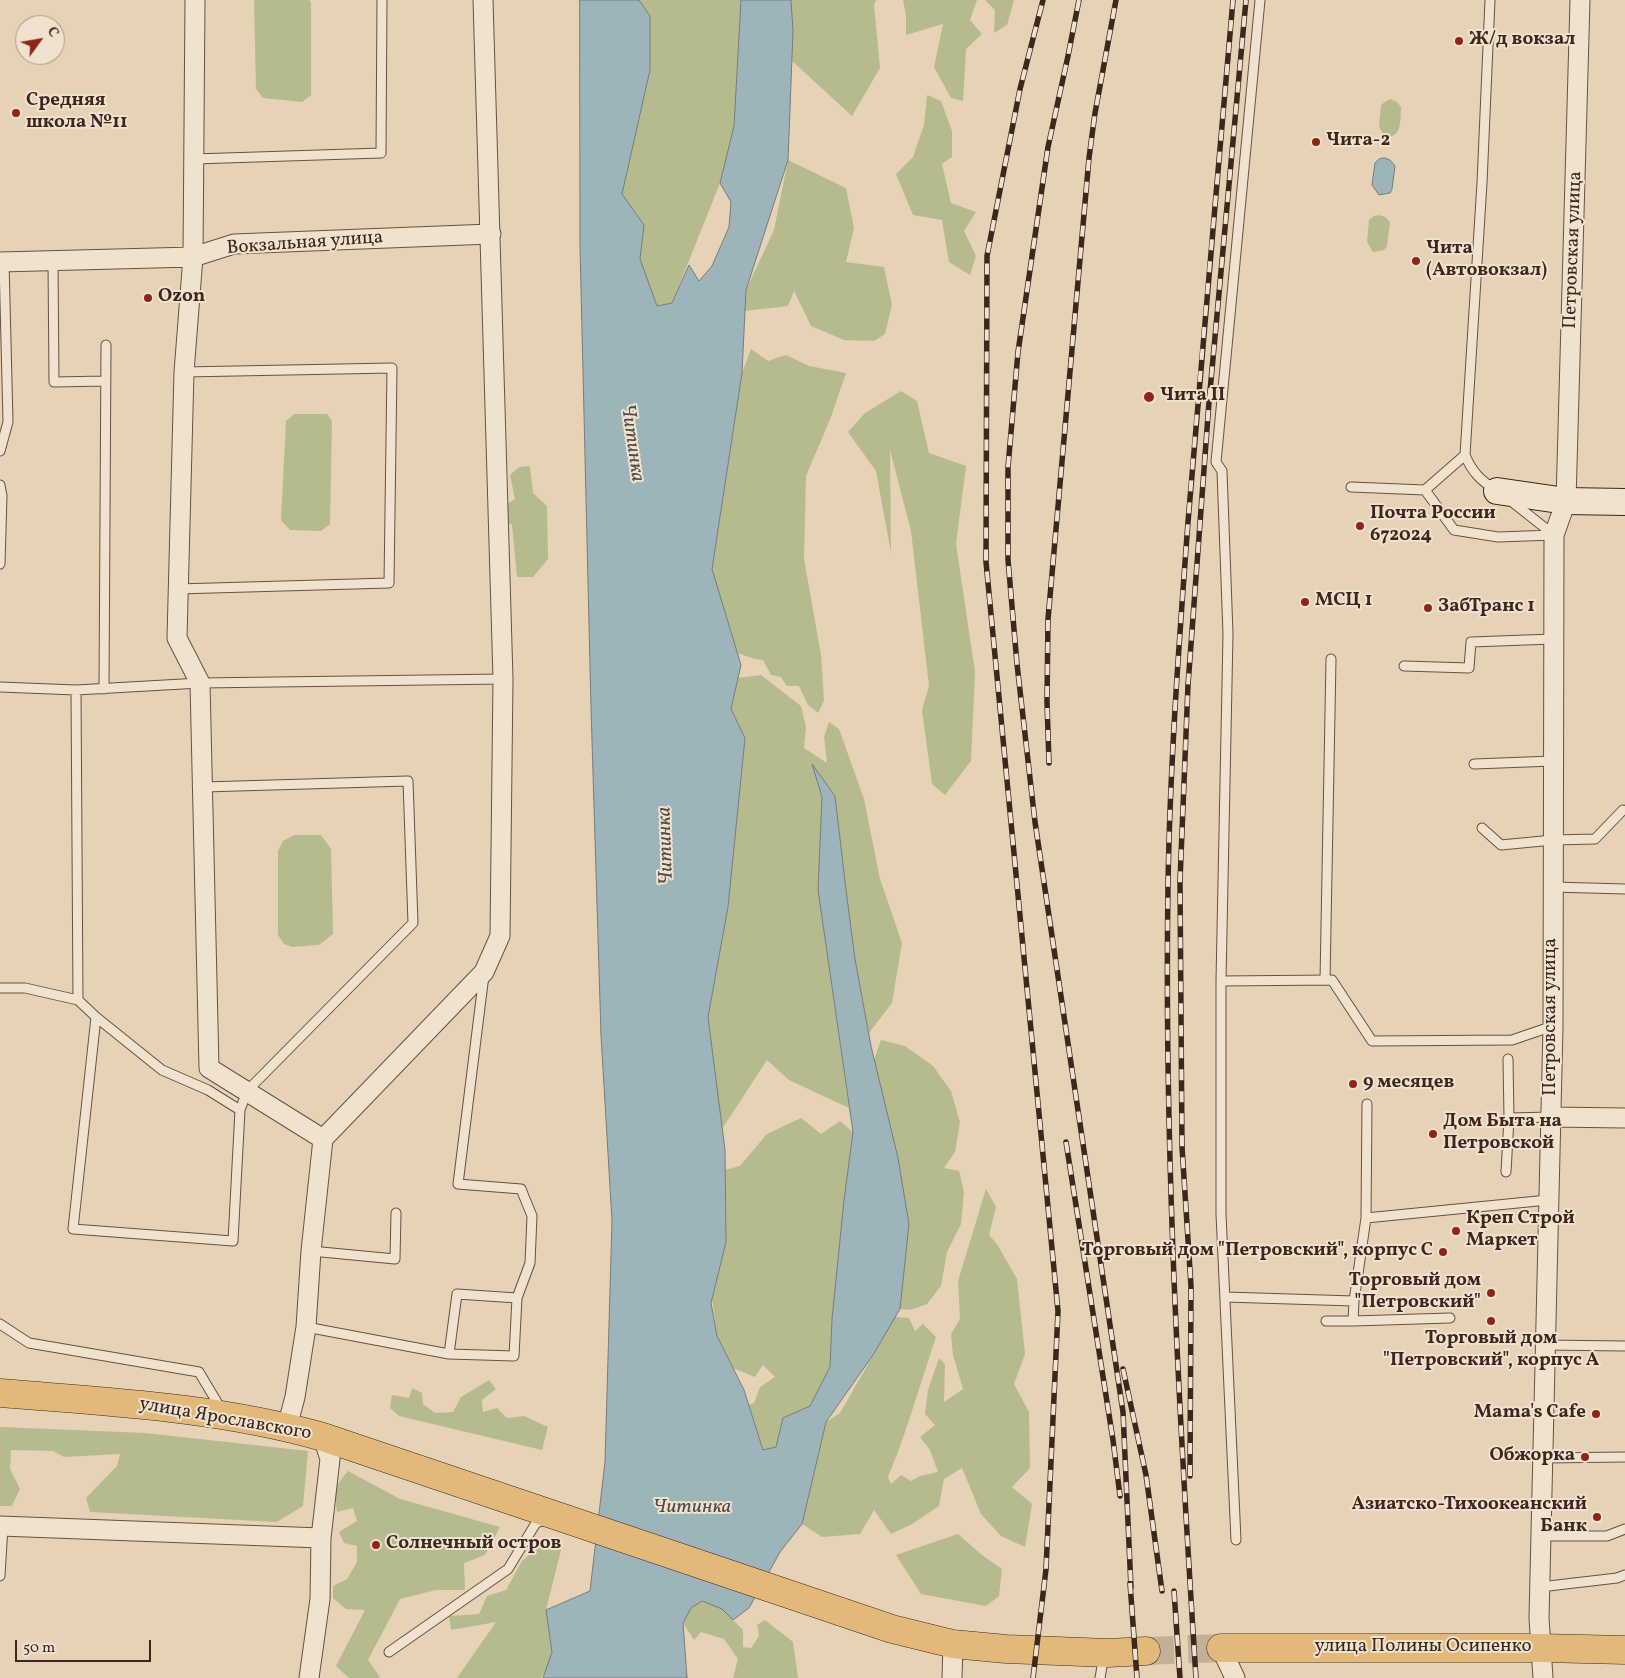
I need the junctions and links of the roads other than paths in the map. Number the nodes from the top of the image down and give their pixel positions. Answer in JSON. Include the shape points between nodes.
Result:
{"nodes":[{"id":1,"x":195,"y":0,"type":"edge"},
{"id":2,"x":382,"y":0,"type":"edge"},
{"id":3,"x":483,"y":0,"type":"edge"},
{"id":4,"x":1260,"y":0,"type":"edge"},
{"id":5,"x":1490,"y":0,"type":"edge"},
{"id":6,"x":1580,"y":0,"type":"edge"},
{"id":7,"x":194,"y":159,"type":"junction"},
{"id":8,"x":491,"y":234,"type":"junction"},
{"id":9,"x":193,"y":257,"type":"junction"},
{"id":10,"x":53,"y":261,"type":"junction"},
{"id":11,"x":2,"y":262,"type":"edge"},
{"id":12,"x":106,"y":344,"type":"dead end"},
{"id":13,"x":184,"y":372,"type":"junction"},
{"id":14,"x":106,"y":380,"type":"junction"},
{"id":15,"x":0,"y":451,"type":"edge"},
{"id":16,"x":1465,"y":455,"type":"junction"},
{"id":17,"x":0,"y":485,"type":"edge"},
{"id":18,"x":1351,"y":487,"type":"dead end"},
{"id":19,"x":1425,"y":490,"type":"junction"},
{"id":20,"x":1497,"y":490,"type":"junction"},
{"id":21,"x":1566,"y":501,"type":"junction"},
{"id":22,"x":1625,"y":502,"type":"edge"},
{"id":23,"x":1554,"y":535,"type":"junction"},
{"id":24,"x":0,"y":564,"type":"edge"},
{"id":25,"x":177,"y":589,"type":"junction"},
{"id":26,"x":1553,"y":639,"type":"junction"},
{"id":27,"x":1330,"y":659,"type":"dead end"},
{"id":28,"x":1404,"y":666,"type":"dead end"},
{"id":29,"x":503,"y":679,"type":"junction"},
{"id":30,"x":200,"y":683,"type":"junction"},
{"id":31,"x":0,"y":687,"type":"edge"},
{"id":32,"x":104,"y":689,"type":"junction"},
{"id":33,"x":76,"y":690,"type":"junction"},
{"id":34,"x":1553,"y":761,"type":"junction"},
{"id":35,"x":1474,"y":764,"type":"dead end"},
{"id":36,"x":204,"y":787,"type":"junction"},
{"id":37,"x":1623,"y":810,"type":"dead end"},
{"id":38,"x":1482,"y":828,"type":"dead end"},
{"id":39,"x":1553,"y":840,"type":"junction"},
{"id":40,"x":1553,"y":887,"type":"junction"},
{"id":41,"x":1625,"y":889,"type":"edge"},
{"id":42,"x":484,"y":972,"type":"junction"},
{"id":43,"x":1325,"y":980,"type":"junction"},
{"id":44,"x":1220,"y":981,"type":"junction"},
{"id":45,"x":0,"y":988,"type":"edge"},
{"id":46,"x":78,"y":1000,"type":"junction"},
{"id":47,"x":96,"y":1017,"type":"junction"},
{"id":48,"x":1553,"y":1026,"type":"junction"},
{"id":49,"x":1508,"y":1059,"type":"dead end"},
{"id":50,"x":247,"y":1091,"type":"junction"},
{"id":51,"x":1367,"y":1104,"type":"dead end"},
{"id":52,"x":240,"y":1110,"type":"junction"},
{"id":53,"x":1551,"y":1117,"type":"junction"},
{"id":54,"x":1509,"y":1118,"type":"junction"},
{"id":55,"x":1625,"y":1118,"type":"edge"},
{"id":56,"x":323,"y":1139,"type":"junction"},
{"id":57,"x":1506,"y":1172,"type":"dead end"},
{"id":58,"x":1548,"y":1200,"type":"junction"},
{"id":59,"x":396,"y":1213,"type":"dead end"},
{"id":60,"x":1366,"y":1218,"type":"junction"},
{"id":61,"x":311,"y":1251,"type":"junction"},
{"id":62,"x":1225,"y":1297,"type":"junction"},
{"id":63,"x":517,"y":1298,"type":"junction"},
{"id":64,"x":1354,"y":1302,"type":"junction"},
{"id":65,"x":1450,"y":1318,"type":"dead end"},
{"id":66,"x":1326,"y":1321,"type":"dead end"},
{"id":67,"x":1353,"y":1321,"type":"junction"},
{"id":68,"x":0,"y":1324,"type":"edge"},
{"id":69,"x":306,"y":1327,"type":"junction"},
{"id":70,"x":1545,"y":1345,"type":"junction"},
{"id":71,"x":1625,"y":1346,"type":"edge"},
{"id":72,"x":449,"y":1354,"type":"junction"},
{"id":73,"x":0,"y":1393,"type":"edge"},
{"id":74,"x":224,"y":1416,"type":"junction"},
{"id":75,"x":287,"y":1427,"type":"junction"},
{"id":76,"x":323,"y":1437,"type":"junction"},
{"id":77,"x":1625,"y":1457,"type":"edge"},
{"id":78,"x":1542,"y":1458,"type":"junction"},
{"id":79,"x":557,"y":1516,"type":"junction"},
{"id":80,"x":2,"y":1526,"type":"edge"},
{"id":81,"x":1625,"y":1530,"type":"edge"},
{"id":82,"x":1541,"y":1536,"type":"junction"},
{"id":83,"x":321,"y":1538,"type":"junction"},
{"id":84,"x":1236,"y":1540,"type":"dead end"},
{"id":85,"x":1625,"y":1575,"type":"edge"},
{"id":86,"x":0,"y":1576,"type":"edge"},
{"id":87,"x":1540,"y":1587,"type":"junction"},
{"id":88,"x":953,"y":1644,"type":"junction"},
{"id":89,"x":1220,"y":1648,"type":"joint"},
{"id":90,"x":1542,"y":1648,"type":"junction"},
{"id":91,"x":1625,"y":1650,"type":"edge"},
{"id":92,"x":389,"y":1652,"type":"dead end"},
{"id":93,"x":1146,"y":1652,"type":"tunnel mouth"},
{"id":94,"x":1104,"y":1666,"type":"edge"},
{"id":95,"x":309,"y":1678,"type":"edge"},
{"id":96,"x":952,"y":1678,"type":"edge"},
{"id":97,"x":1235,"y":1678,"type":"edge"},
{"id":98,"x":1543,"y":1678,"type":"edge"}],
"edges":[{"from":1,"to":7,"type":"street"},
{"from":2,"to":7,"type":"lane","via":[[381,153]]},
{"from":3,"to":8,"type":"street"},
{"from":4,"to":44,"type":"lane","via":[[1216,462],[1222,471],[1228,634]]},
{"from":5,"to":16,"type":"lane"},
{"from":6,"to":21,"type":"street","name":"Петровская улица"},
{"from":7,"to":9,"type":"street"},
{"from":8,"to":9,"type":"street","name":"Вокзальная улица","via":[[234,244]]},
{"from":8,"to":29,"type":"street"},
{"from":9,"to":10,"type":"street","name":"Вокзальная улица"},
{"from":9,"to":13,"type":"street"},
{"from":10,"to":11,"type":"street","name":"Вокзальная улица"},
{"from":10,"to":14,"type":"lane","via":[[54,382]]},
{"from":11,"to":15,"type":"lane","via":[[8,422]]},
{"from":12,"to":14,"type":"lane"},
{"from":13,"to":25,"type":"street"},
{"from":13,"to":25,"type":"lane","via":[[392,368],[388,583]]},
{"from":14,"to":32,"type":"lane"},
{"from":16,"to":19,"type":"lane"},
{"from":16,"to":20,"type":"lane","via":[[1471,470],[1483,483]]},
{"from":17,"to":24,"type":"lane"},
{"from":18,"to":19,"type":"lane"},
{"from":19,"to":23,"type":"lane","via":[[1454,530],[1498,537]]},
{"from":20,"to":21,"type":"street"},
{"from":20,"to":23,"type":"lane"},
{"from":21,"to":22,"type":"street"},
{"from":21,"to":23,"type":"street","name":"Петровская улица"},
{"from":23,"to":26,"type":"street","name":"Петровская улица"},
{"from":25,"to":30,"type":"street","via":[[176,638]]},
{"from":26,"to":28,"type":"lane","via":[[1471,642],[1469,668]]},
{"from":26,"to":34,"type":"street","name":"Петровская улица"},
{"from":27,"to":43,"type":"lane"},
{"from":29,"to":30,"type":"lane"},
{"from":29,"to":42,"type":"street","via":[[500,936]]},
{"from":30,"to":32,"type":"lane"},
{"from":30,"to":36,"type":"street"},
{"from":31,"to":33,"type":"lane"},
{"from":32,"to":33,"type":"lane"},
{"from":33,"to":46,"type":"lane"},
{"from":34,"to":35,"type":"lane"},
{"from":34,"to":39,"type":"street","name":"Петровская улица"},
{"from":36,"to":50,"type":"street","via":[[209,1068]]},
{"from":36,"to":50,"type":"lane","via":[[408,781],[413,923]]},
{"from":37,"to":39,"type":"lane","via":[[1595,839]]},
{"from":38,"to":39,"type":"lane","via":[[1501,845]]},
{"from":39,"to":40,"type":"street","name":"Петровская улица"},
{"from":40,"to":41,"type":"lane"},
{"from":40,"to":48,"type":"street","name":"Петровская улица"},
{"from":42,"to":56,"type":"street"},
{"from":42,"to":63,"type":"lane","via":[[458,1184],[521,1189],[532,1216],[530,1263]]},
{"from":43,"to":44,"type":"lane"},
{"from":43,"to":48,"type":"lane","via":[[1332,980],[1372,1041],[1512,1040]]},
{"from":44,"to":62,"type":"lane","via":[[1221,1214]]},
{"from":45,"to":46,"type":"lane","via":[[25,988]]},
{"from":46,"to":47,"type":"lane"},
{"from":47,"to":52,"type":"lane","via":[[162,1070],[208,1090]]},
{"from":47,"to":52,"type":"lane","via":[[73,1229],[234,1241]]},
{"from":48,"to":53,"type":"street","name":"Петровская улица"},
{"from":49,"to":54,"type":"lane"},
{"from":50,"to":52,"type":"lane"},
{"from":50,"to":56,"type":"street"},
{"from":51,"to":60,"type":"lane"},
{"from":53,"to":54,"type":"lane"},
{"from":53,"to":55,"type":"street"},
{"from":53,"to":58,"type":"street","name":"Петровская улица"},
{"from":54,"to":57,"type":"lane"},
{"from":56,"to":61,"type":"street"},
{"from":58,"to":60,"type":"lane"},
{"from":58,"to":70,"type":"street","name":"Петровская улица"},
{"from":59,"to":61,"type":"lane","via":[[395,1259]]},
{"from":60,"to":64,"type":"lane"},
{"from":61,"to":69,"type":"street"},
{"from":62,"to":64,"type":"lane"},
{"from":62,"to":84,"type":"lane"},
{"from":63,"to":72,"type":"lane","via":[[457,1294]]},
{"from":63,"to":72,"type":"lane","via":[[514,1356]]},
{"from":64,"to":67,"type":"lane"},
{"from":65,"to":67,"type":"lane"},
{"from":66,"to":67,"type":"lane"},
{"from":68,"to":74,"type":"lane","via":[[29,1343],[199,1372]]},
{"from":69,"to":72,"type":"lane"},
{"from":69,"to":75,"type":"street"},
{"from":70,"to":71,"type":"lane"},
{"from":70,"to":78,"type":"street","name":"Петровская улица"},
{"from":73,"to":74,"type":"main road","name":"улица Ярославского","via":[[160,1406]]},
{"from":74,"to":75,"type":"main road","name":"улица Ярославского"},
{"from":75,"to":76,"type":"main road","name":"улица Ярославского"},
{"from":76,"to":79,"type":"main road","name":"улица Ярославского"},
{"from":76,"to":83,"type":"street","via":[[330,1459]]},
{"from":77,"to":78,"type":"lane"},
{"from":78,"to":82,"type":"street","name":"Петровская улица"},
{"from":79,"to":88,"type":"main road","name":"улица Ярославского","via":[[892,1629]]},
{"from":79,"to":92,"type":"lane","via":[[536,1523],[508,1569]]},
{"from":80,"to":83,"type":"street"},
{"from":80,"to":86,"type":"lane"},
{"from":81,"to":82,"type":"lane","via":[[1607,1536]]},
{"from":82,"to":87,"type":"street","name":"Петровская улица"},
{"from":83,"to":95,"type":"street","via":[[320,1599]]},
{"from":85,"to":87,"type":"lane"},
{"from":87,"to":90,"type":"street","name":"Петровская улица"},
{"from":88,"to":94,"type":"main road","name":"улица Ярославского","via":[[1006,1649]]},
{"from":88,"to":96,"type":"street"},
{"from":89,"to":90,"type":"main road","name":"улица Полины Осипенко"},
{"from":89,"to":97,"type":"street"},
{"from":90,"to":91,"type":"main road","name":"улица Полины Осипенко"},
{"from":90,"to":98,"type":"street","name":"Петровская улица"},
{"from":93,"to":94,"type":"main road","name":"улица Ярославского"}]}
